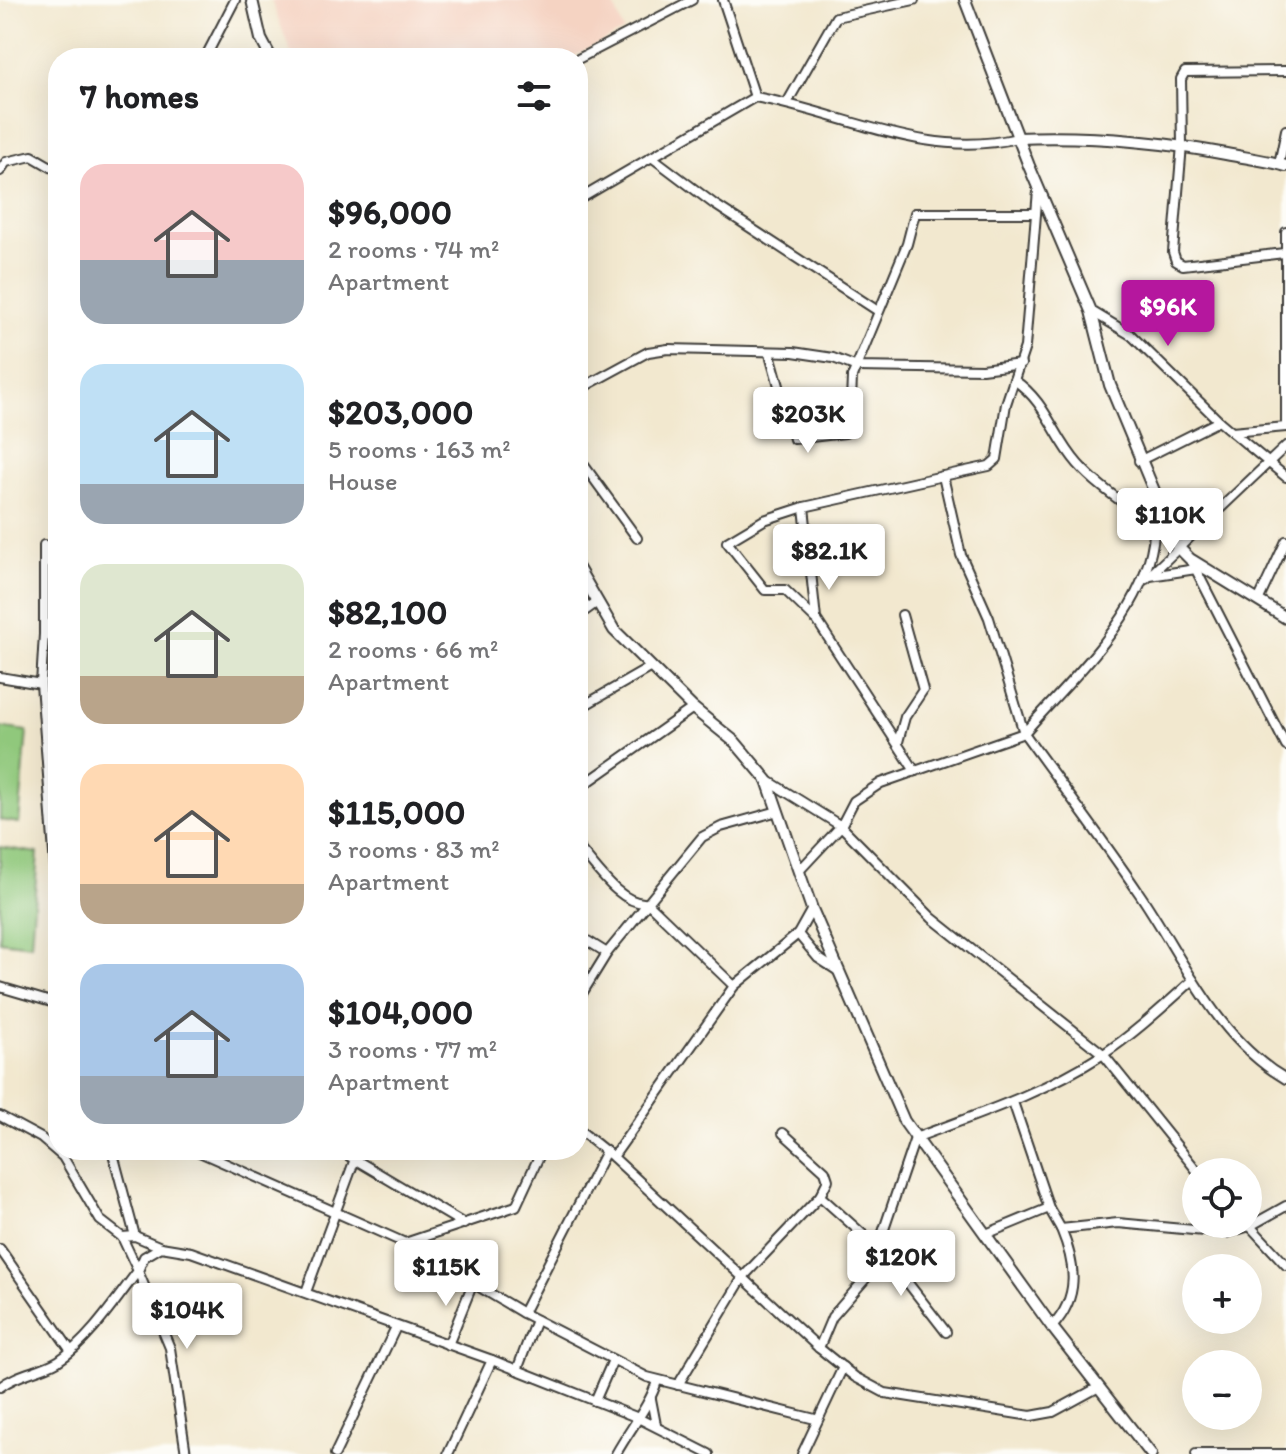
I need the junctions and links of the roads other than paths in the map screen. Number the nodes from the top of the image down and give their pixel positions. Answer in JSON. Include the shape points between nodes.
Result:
{"nodes":[{"id":1,"x":235,"y":0,"type":"edge"},
{"id":2,"x":252,"y":0,"type":"edge"},
{"id":3,"x":692,"y":0,"type":"edge"},
{"id":4,"x":723,"y":0,"type":"edge"},
{"id":5,"x":914,"y":0,"type":"edge"},
{"id":6,"x":965,"y":0,"type":"edge"},
{"id":7,"x":210,"y":48,"type":"edge"},
{"id":8,"x":266,"y":48,"type":"edge"},
{"id":9,"x":588,"y":54,"type":"edge"},
{"id":10,"x":1286,"y":71,"type":"edge"},
{"id":11,"x":755,"y":97,"type":"junction"},
{"id":12,"x":787,"y":103,"type":"junction"},
{"id":13,"x":1286,"y":130,"type":"edge"},
{"id":14,"x":1018,"y":138,"type":"junction"},
{"id":15,"x":1182,"y":145,"type":"junction"},
{"id":16,"x":653,"y":158,"type":"junction"},
{"id":17,"x":48,"y":165,"type":"edge"},
{"id":18,"x":1282,"y":165,"type":"edge"},
{"id":19,"x":0,"y":171,"type":"edge"},
{"id":20,"x":1038,"y":187,"type":"junction"},
{"id":21,"x":588,"y":194,"type":"edge"},
{"id":22,"x":1036,"y":213,"type":"junction"},
{"id":23,"x":1286,"y":232,"type":"edge"},
{"id":24,"x":1284,"y":253,"type":"edge"},
{"id":25,"x":878,"y":311,"type":"junction"},
{"id":26,"x":1091,"y":311,"type":"junction"},
{"id":27,"x":770,"y":354,"type":"junction"},
{"id":28,"x":1021,"y":364,"type":"junction"},
{"id":29,"x":857,"y":367,"type":"junction"},
{"id":30,"x":1014,"y":380,"type":"junction"},
{"id":31,"x":588,"y":385,"type":"edge"},
{"id":32,"x":1219,"y":421,"type":"junction"},
{"id":33,"x":1286,"y":427,"type":"edge"},
{"id":34,"x":1232,"y":432,"type":"junction"},
{"id":35,"x":1286,"y":446,"type":"edge"},
{"id":36,"x":1139,"y":461,"type":"junction"},
{"id":37,"x":1269,"y":464,"type":"junction"},
{"id":38,"x":588,"y":471,"type":"edge"},
{"id":39,"x":943,"y":476,"type":"junction"},
{"id":40,"x":1286,"y":477,"type":"edge"},
{"id":41,"x":1150,"y":484,"type":"junction"},
{"id":42,"x":804,"y":507,"type":"junction"},
{"id":43,"x":1156,"y":528,"type":"junction"},
{"id":44,"x":637,"y":538,"type":"dead end"},
{"id":45,"x":1286,"y":541,"type":"edge"},
{"id":46,"x":44,"y":545,"type":"dead end"},
{"id":47,"x":1177,"y":546,"type":"junction"},
{"id":48,"x":1190,"y":559,"type":"junction"},
{"id":49,"x":1196,"y":569,"type":"junction"},
{"id":50,"x":1145,"y":580,"type":"junction"},
{"id":51,"x":588,"y":595,"type":"edge"},
{"id":52,"x":1259,"y":599,"type":"junction"},
{"id":53,"x":588,"y":603,"type":"edge"},
{"id":54,"x":592,"y":606,"type":"junction"},
{"id":55,"x":588,"y":609,"type":"edge"},
{"id":56,"x":902,"y":615,"type":"dead end"},
{"id":57,"x":1286,"y":618,"type":"edge"},
{"id":58,"x":816,"y":619,"type":"junction"},
{"id":59,"x":44,"y":634,"type":"junction"},
{"id":60,"x":48,"y":634,"type":"edge"},
{"id":61,"x":651,"y":667,"type":"junction"},
{"id":62,"x":0,"y":677,"type":"edge"},
{"id":63,"x":41,"y":684,"type":"junction"},
{"id":64,"x":588,"y":703,"type":"edge"},
{"id":65,"x":693,"y":708,"type":"junction"},
{"id":66,"x":1024,"y":733,"type":"junction"},
{"id":67,"x":898,"y":742,"type":"junction"},
{"id":68,"x":1286,"y":746,"type":"edge"},
{"id":69,"x":915,"y":771,"type":"junction"},
{"id":70,"x":48,"y":775,"type":"edge"},
{"id":71,"x":767,"y":780,"type":"junction"},
{"id":72,"x":588,"y":782,"type":"edge"},
{"id":73,"x":778,"y":811,"type":"junction"},
{"id":74,"x":841,"y":826,"type":"junction"},
{"id":75,"x":588,"y":857,"type":"edge"},
{"id":76,"x":799,"y":871,"type":"junction"},
{"id":77,"x":648,"y":903,"type":"junction"},
{"id":78,"x":812,"y":909,"type":"junction"},
{"id":79,"x":798,"y":934,"type":"junction"},
{"id":80,"x":588,"y":941,"type":"edge"},
{"id":81,"x":607,"y":953,"type":"junction"},
{"id":82,"x":839,"y":972,"type":"junction"},
{"id":83,"x":1193,"y":980,"type":"junction"},
{"id":84,"x":588,"y":984,"type":"edge"},
{"id":85,"x":734,"y":986,"type":"junction"},
{"id":86,"x":0,"y":987,"type":"edge"},
{"id":87,"x":48,"y":1001,"type":"edge"},
{"id":88,"x":1103,"y":1054,"type":"junction"},
{"id":89,"x":1286,"y":1079,"type":"edge"},
{"id":90,"x":1013,"y":1102,"type":"junction"},
{"id":91,"x":0,"y":1116,"type":"edge"},
{"id":92,"x":783,"y":1133,"type":"dead end"},
{"id":93,"x":588,"y":1137,"type":"edge"},
{"id":94,"x":915,"y":1138,"type":"junction"},
{"id":95,"x":48,"y":1144,"type":"edge"},
{"id":96,"x":610,"y":1154,"type":"junction"},
{"id":97,"x":1187,"y":1158,"type":"edge"},
{"id":98,"x":65,"y":1160,"type":"edge"},
{"id":99,"x":115,"y":1160,"type":"edge"},
{"id":100,"x":218,"y":1160,"type":"edge"},
{"id":101,"x":355,"y":1160,"type":"edge"},
{"id":102,"x":357,"y":1160,"type":"edge"},
{"id":103,"x":538,"y":1160,"type":"edge"},
{"id":104,"x":820,"y":1196,"type":"junction"},
{"id":105,"x":1286,"y":1206,"type":"edge"},
{"id":106,"x":1049,"y":1208,"type":"junction"},
{"id":107,"x":335,"y":1211,"type":"junction"},
{"id":108,"x":1262,"y":1218,"type":"edge"},
{"id":109,"x":464,"y":1224,"type":"junction"},
{"id":110,"x":1061,"y":1229,"type":"junction"},
{"id":111,"x":1182,"y":1229,"type":"edge"},
{"id":112,"x":986,"y":1234,"type":"junction"},
{"id":113,"x":135,"y":1236,"type":"junction"},
{"id":114,"x":122,"y":1237,"type":"junction"},
{"id":115,"x":1261,"y":1238,"type":"edge"},
{"id":116,"x":405,"y":1243,"type":"junction"},
{"id":117,"x":161,"y":1247,"type":"junction"},
{"id":118,"x":878,"y":1247,"type":"junction"},
{"id":119,"x":0,"y":1249,"type":"edge"},
{"id":120,"x":1286,"y":1265,"type":"edge"},
{"id":121,"x":138,"y":1271,"type":"junction"},
{"id":122,"x":743,"y":1277,"type":"junction"},
{"id":123,"x":473,"y":1283,"type":"junction"},
{"id":124,"x":306,"y":1292,"type":"junction"},
{"id":125,"x":523,"y":1313,"type":"junction"},
{"id":126,"x":536,"y":1320,"type":"junction"},
{"id":127,"x":396,"y":1327,"type":"junction"},
{"id":128,"x":1052,"y":1327,"type":"junction"},
{"id":129,"x":946,"y":1332,"type":"dead end"},
{"id":130,"x":448,"y":1345,"type":"junction"},
{"id":131,"x":819,"y":1348,"type":"junction"},
{"id":132,"x":71,"y":1351,"type":"junction"},
{"id":133,"x":492,"y":1360,"type":"junction"},
{"id":134,"x":613,"y":1360,"type":"junction"},
{"id":135,"x":843,"y":1367,"type":"junction"},
{"id":136,"x":517,"y":1370,"type":"junction"},
{"id":137,"x":657,"y":1381,"type":"junction"},
{"id":138,"x":678,"y":1385,"type":"junction"},
{"id":139,"x":0,"y":1387,"type":"edge"},
{"id":140,"x":1099,"y":1387,"type":"junction"},
{"id":141,"x":651,"y":1399,"type":"junction"},
{"id":142,"x":595,"y":1401,"type":"junction"},
{"id":143,"x":636,"y":1417,"type":"junction"},
{"id":144,"x":815,"y":1419,"type":"junction"},
{"id":145,"x":656,"y":1425,"type":"junction"},
{"id":146,"x":186,"y":1454,"type":"edge"},
{"id":147,"x":335,"y":1454,"type":"edge"},
{"id":148,"x":448,"y":1454,"type":"edge"},
{"id":149,"x":616,"y":1454,"type":"edge"},
{"id":150,"x":709,"y":1454,"type":"edge"},
{"id":151,"x":802,"y":1454,"type":"edge"},
{"id":152,"x":1151,"y":1454,"type":"edge"},
{"id":153,"x":1196,"y":1454,"type":"edge"},
{"id":154,"x":1286,"y":1454,"type":"edge"}],
"edges":[{"from":1,"to":7,"type":"street"},
{"from":2,"to":8,"type":"street"},
{"from":3,"to":9,"type":"street"},
{"from":4,"to":11,"type":"street"},
{"from":5,"to":12,"type":"street","via":[[836,17]]},
{"from":6,"to":14,"type":"street"},
{"from":10,"to":15,"type":"street","via":[[1185,72]]},
{"from":11,"to":12,"type":"street"},
{"from":11,"to":16,"type":"street"},
{"from":12,"to":14,"type":"street","via":[[856,125],[954,145],[973,147]]},
{"from":13,"to":18,"type":"street"},
{"from":14,"to":15,"type":"street","via":[[1084,135]]},
{"from":14,"to":20,"type":"street"},
{"from":15,"to":18,"type":"street"},
{"from":15,"to":24,"type":"street","via":[[1176,261],[1183,265]]},
{"from":16,"to":21,"type":"street"},
{"from":16,"to":25,"type":"street"},
{"from":17,"to":19,"type":"street","via":[[32,156],[6,162]]},
{"from":20,"to":22,"type":"street"},
{"from":20,"to":26,"type":"street"},
{"from":22,"to":25,"type":"street","via":[[915,213]]},
{"from":22,"to":28,"type":"street"},
{"from":23,"to":24,"type":"street"},
{"from":24,"to":33,"type":"street"},
{"from":25,"to":29,"type":"street"},
{"from":26,"to":32,"type":"street","via":[[1131,335]]},
{"from":26,"to":36,"type":"street","via":[[1110,385]]},
{"from":27,"to":29,"type":"street","via":[[814,354]]},
{"from":27,"to":29,"type":"street","via":[[797,440],[849,431],[849,386]]},
{"from":27,"to":31,"type":"street","via":[[657,350]]},
{"from":28,"to":29,"type":"street","via":[[982,369]]},
{"from":28,"to":30,"type":"street"},
{"from":30,"to":39,"type":"street","via":[[995,464]]},
{"from":30,"to":43,"type":"street","via":[[1036,396],[1081,468]]},
{"from":32,"to":34,"type":"street"},
{"from":32,"to":36,"type":"street"},
{"from":33,"to":34,"type":"street"},
{"from":34,"to":37,"type":"street"},
{"from":35,"to":37,"type":"street"},
{"from":36,"to":41,"type":"street"},
{"from":37,"to":40,"type":"street"},
{"from":37,"to":47,"type":"street"},
{"from":38,"to":44,"type":"street"},
{"from":39,"to":42,"type":"street"},
{"from":39,"to":66,"type":"street","via":[[961,555],[989,618]]},
{"from":41,"to":43,"type":"street"},
{"from":41,"to":47,"type":"street"},
{"from":42,"to":58,"type":"street"},
{"from":42,"to":58,"type":"street","via":[[764,520],[727,542],[765,590],[785,590]]},
{"from":43,"to":50,"type":"street"},
{"from":45,"to":52,"type":"street"},
{"from":46,"to":59,"type":"street"},
{"from":47,"to":48,"type":"street"},
{"from":47,"to":50,"type":"street"},
{"from":48,"to":49,"type":"street"},
{"from":48,"to":52,"type":"street"},
{"from":49,"to":50,"type":"street"},
{"from":49,"to":68,"type":"street"},
{"from":50,"to":66,"type":"street","via":[[1118,623]]},
{"from":51,"to":54,"type":"street"},
{"from":52,"to":57,"type":"street"},
{"from":53,"to":54,"type":"street"},
{"from":54,"to":55,"type":"street"},
{"from":54,"to":61,"type":"street"},
{"from":56,"to":67,"type":"street","via":[[923,690],[905,717]]},
{"from":58,"to":67,"type":"street"},
{"from":59,"to":60,"type":"street"},
{"from":59,"to":63,"type":"street"},
{"from":61,"to":64,"type":"street"},
{"from":61,"to":65,"type":"street"},
{"from":62,"to":63,"type":"street"},
{"from":63,"to":70,"type":"street"},
{"from":65,"to":71,"type":"street","via":[[735,742]]},
{"from":65,"to":72,"type":"street"},
{"from":66,"to":69,"type":"street"},
{"from":66,"to":83,"type":"street","via":[[1138,890]]},
{"from":67,"to":69,"type":"street"},
{"from":69,"to":74,"type":"street","via":[[868,789],[851,805]]},
{"from":71,"to":73,"type":"street"},
{"from":71,"to":74,"type":"street"},
{"from":73,"to":76,"type":"street"},
{"from":73,"to":77,"type":"street","via":[[705,834]]},
{"from":74,"to":76,"type":"street"},
{"from":74,"to":88,"type":"street","via":[[932,918]]},
{"from":75,"to":77,"type":"street","via":[[623,894]]},
{"from":76,"to":78,"type":"street"},
{"from":77,"to":81,"type":"street"},
{"from":77,"to":85,"type":"street"},
{"from":78,"to":79,"type":"street"},
{"from":78,"to":82,"type":"street"},
{"from":79,"to":82,"type":"street","via":[[818,958]]},
{"from":79,"to":85,"type":"street"},
{"from":80,"to":81,"type":"street"},
{"from":81,"to":84,"type":"street"},
{"from":82,"to":94,"type":"street"},
{"from":83,"to":88,"type":"street"},
{"from":83,"to":89,"type":"street","via":[[1240,1042]]},
{"from":85,"to":96,"type":"street"},
{"from":86,"to":87,"type":"street"},
{"from":88,"to":90,"type":"street"},
{"from":88,"to":97,"type":"street"},
{"from":90,"to":94,"type":"street"},
{"from":90,"to":106,"type":"street"},
{"from":91,"to":95,"type":"street"},
{"from":92,"to":104,"type":"street","via":[[825,1171],[828,1180]]},
{"from":93,"to":96,"type":"street"},
{"from":94,"to":112,"type":"street"},
{"from":94,"to":118,"type":"street"},
{"from":96,"to":122,"type":"street"},
{"from":96,"to":125,"type":"street"},
{"from":98,"to":114,"type":"street","via":[[100,1220]]},
{"from":99,"to":113,"type":"street"},
{"from":100,"to":107,"type":"street"},
{"from":101,"to":107,"type":"street"},
{"from":102,"to":109,"type":"street"},
{"from":103,"to":109,"type":"street","via":[[520,1202]]},
{"from":104,"to":118,"type":"street"},
{"from":104,"to":122,"type":"street"},
{"from":105,"to":108,"type":"street"},
{"from":106,"to":110,"type":"street"},
{"from":106,"to":112,"type":"street"},
{"from":107,"to":116,"type":"street"},
{"from":107,"to":124,"type":"street"},
{"from":109,"to":116,"type":"street"},
{"from":110,"to":111,"type":"street","via":[[1118,1223]]},
{"from":110,"to":128,"type":"street","via":[[1074,1279],[1068,1308]]},
{"from":112,"to":128,"type":"street"},
{"from":113,"to":114,"type":"street"},
{"from":113,"to":117,"type":"street"},
{"from":114,"to":121,"type":"street"},
{"from":115,"to":120,"type":"street"},
{"from":116,"to":123,"type":"street"},
{"from":117,"to":121,"type":"street","via":[[144,1257]]},
{"from":117,"to":124,"type":"street","via":[[191,1252]]},
{"from":118,"to":129,"type":"street"},
{"from":118,"to":131,"type":"street","via":[[873,1270],[832,1317]]},
{"from":119,"to":132,"type":"street"},
{"from":121,"to":132,"type":"street"},
{"from":121,"to":146,"type":"street","via":[[170,1348]]},
{"from":122,"to":131,"type":"street"},
{"from":122,"to":138,"type":"street"},
{"from":123,"to":125,"type":"street"},
{"from":123,"to":130,"type":"street"},
{"from":124,"to":127,"type":"street"},
{"from":125,"to":126,"type":"street"},
{"from":126,"to":134,"type":"street"},
{"from":126,"to":136,"type":"street"},
{"from":127,"to":130,"type":"street"},
{"from":127,"to":147,"type":"street"},
{"from":128,"to":140,"type":"street"},
{"from":130,"to":133,"type":"street"},
{"from":131,"to":135,"type":"street"},
{"from":132,"to":139,"type":"street"},
{"from":133,"to":136,"type":"street"},
{"from":133,"to":148,"type":"street"},
{"from":134,"to":137,"type":"street"},
{"from":134,"to":142,"type":"street"},
{"from":135,"to":140,"type":"street","via":[[885,1393],[1031,1416],[1053,1412]]},
{"from":135,"to":144,"type":"street"},
{"from":136,"to":142,"type":"street"},
{"from":137,"to":138,"type":"street"},
{"from":137,"to":141,"type":"street"},
{"from":138,"to":144,"type":"street"},
{"from":140,"to":152,"type":"street"},
{"from":141,"to":143,"type":"street"},
{"from":141,"to":145,"type":"street"},
{"from":142,"to":143,"type":"street"},
{"from":143,"to":145,"type":"street"},
{"from":143,"to":149,"type":"street"},
{"from":144,"to":151,"type":"street"},
{"from":145,"to":150,"type":"street"},
{"from":153,"to":154,"type":"street"}]}
